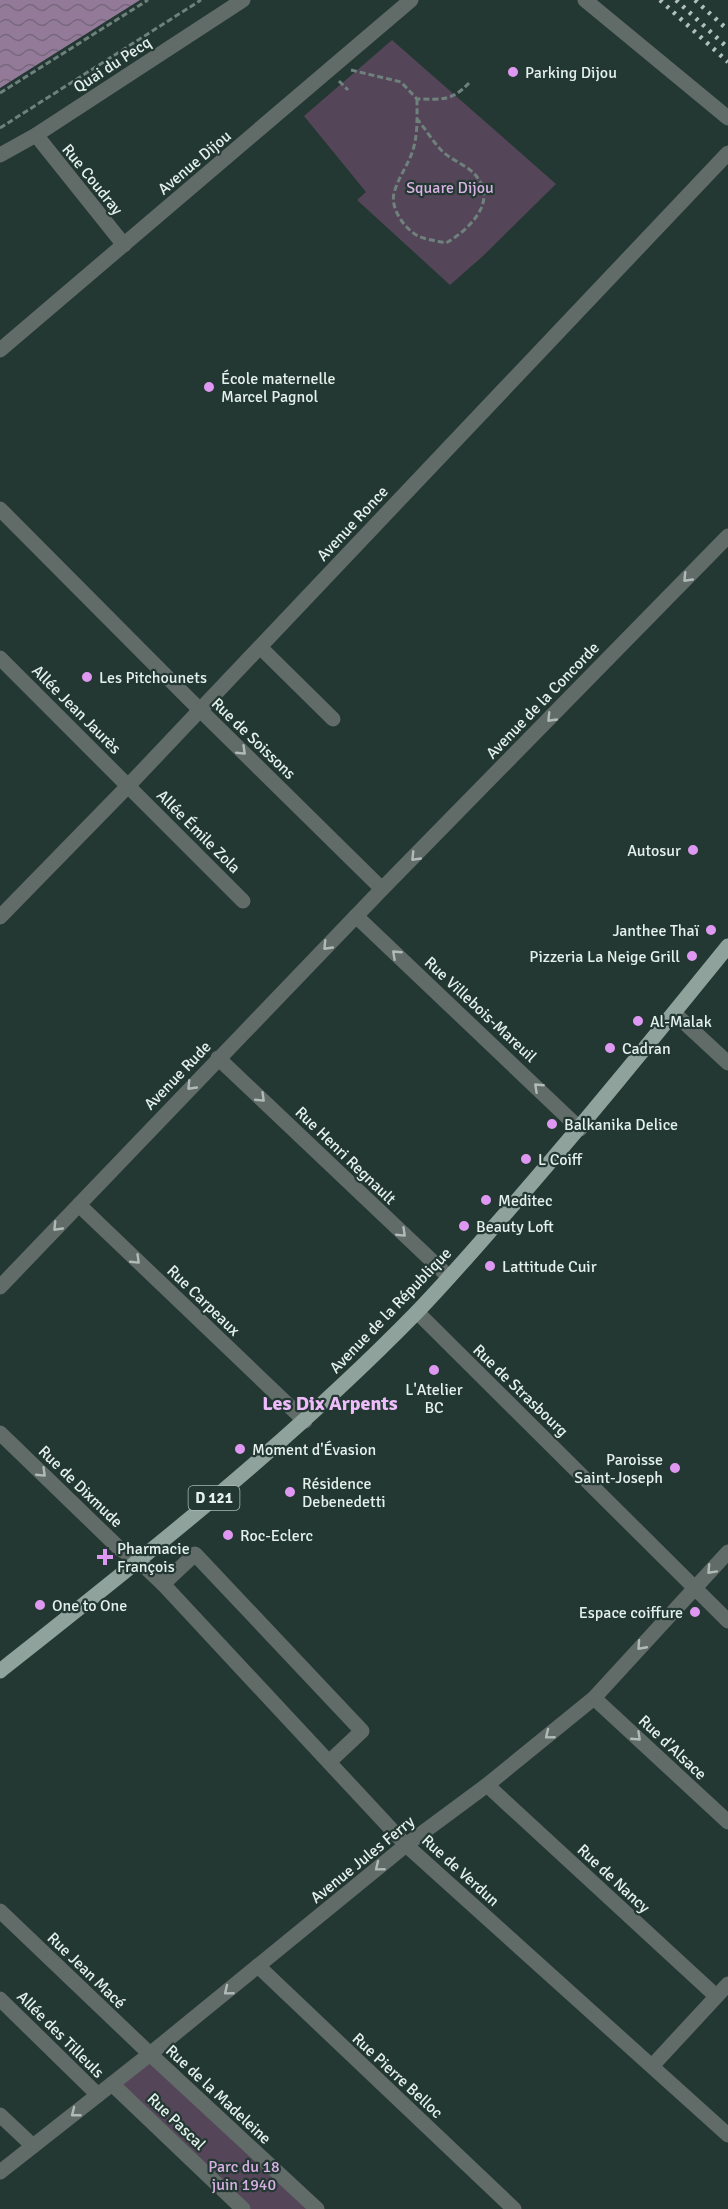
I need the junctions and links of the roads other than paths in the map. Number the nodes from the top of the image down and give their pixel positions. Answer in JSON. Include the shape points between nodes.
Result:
{"nodes":[{"id":1,"x":243,"y":0,"type":"edge"},
{"id":2,"x":411,"y":0,"type":"edge"},
{"id":3,"x":585,"y":0,"type":"edge"},
{"id":4,"x":728,"y":118,"type":"edge"},
{"id":5,"x":36,"y":135,"type":"junction"},
{"id":6,"x":728,"y":153,"type":"edge"},
{"id":7,"x":0,"y":156,"type":"edge"},
{"id":8,"x":123,"y":245,"type":"junction"},
{"id":9,"x":0,"y":350,"type":"edge"},
{"id":10,"x":0,"y":509,"type":"edge"},
{"id":11,"x":728,"y":536,"type":"edge"},
{"id":12,"x":260,"y":646,"type":"junction"},
{"id":13,"x":0,"y":658,"type":"edge"},
{"id":14,"x":200,"y":710,"type":"junction"},
{"id":15,"x":333,"y":719,"type":"dead end"},
{"id":16,"x":129,"y":786,"type":"junction"},
{"id":17,"x":382,"y":889,"type":"junction"},
{"id":18,"x":243,"y":901,"type":"dead end"},
{"id":19,"x":356,"y":916,"type":"junction"},
{"id":20,"x":0,"y":917,"type":"edge"},
{"id":21,"x":728,"y":946,"type":"edge"},
{"id":22,"x":674,"y":1013,"type":"junction"},
{"id":23,"x":218,"y":1058,"type":"junction"},
{"id":24,"x":728,"y":1063,"type":"edge"},
{"id":25,"x":580,"y":1129,"type":"junction"},
{"id":26,"x":79,"y":1205,"type":"junction"},
{"id":27,"x":449,"y":1277,"type":"junction"},
{"id":28,"x":0,"y":1287,"type":"edge"},
{"id":29,"x":417,"y":1312,"type":"junction"},
{"id":30,"x":305,"y":1421,"type":"junction"},
{"id":31,"x":0,"y":1433,"type":"edge"},
{"id":32,"x":728,"y":1552,"type":"edge"},
{"id":33,"x":139,"y":1562,"type":"junction"},
{"id":34,"x":163,"y":1584,"type":"junction"},
{"id":35,"x":694,"y":1587,"type":"junction"},
{"id":36,"x":728,"y":1621,"type":"edge"},
{"id":37,"x":0,"y":1671,"type":"edge"},
{"id":38,"x":594,"y":1698,"type":"junction"},
{"id":39,"x":329,"y":1762,"type":"junction"},
{"id":40,"x":487,"y":1785,"type":"junction"},
{"id":41,"x":728,"y":1822,"type":"edge"},
{"id":42,"x":406,"y":1845,"type":"junction"},
{"id":43,"x":0,"y":1911,"type":"edge"},
{"id":44,"x":258,"y":1966,"type":"junction"},
{"id":45,"x":728,"y":1984,"type":"edge"},
{"id":46,"x":716,"y":1996,"type":"junction"},
{"id":47,"x":0,"y":1999,"type":"edge"},
{"id":48,"x":150,"y":2054,"type":"junction"},
{"id":49,"x":653,"y":2066,"type":"junction"},
{"id":50,"x":112,"y":2084,"type":"junction"},
{"id":51,"x":98,"y":2095,"type":"junction"},
{"id":52,"x":0,"y":2115,"type":"edge"},
{"id":53,"x":728,"y":2135,"type":"edge"},
{"id":54,"x":33,"y":2146,"type":"junction"},
{"id":55,"x":0,"y":2172,"type":"edge"},
{"id":56,"x":243,"y":2209,"type":"edge"},
{"id":57,"x":317,"y":2209,"type":"edge"},
{"id":58,"x":514,"y":2209,"type":"edge"}],
"edges":[{"from":1,"to":5,"type":"street","name":"Quai du Pecq"},
{"from":2,"to":8,"type":"street","name":"Avenue Dijou"},
{"from":3,"to":4,"type":"street"},
{"from":5,"to":7,"type":"street","name":"Quai du Pecq"},
{"from":5,"to":8,"type":"street","name":"Rue Coudray"},
{"from":6,"to":12,"type":"street","name":"Avenue Ronce"},
{"from":8,"to":9,"type":"street","name":"Avenue Dijou"},
{"from":10,"to":14,"type":"street","name":"Rue de Soissons"},
{"from":11,"to":17,"type":"street","name":"Avenue de la Concorde","one_way":true},
{"from":12,"to":14,"type":"street","name":"Avenue Ronce"},
{"from":12,"to":15,"type":"street"},
{"from":13,"to":16,"type":"street","name":"Allée Jean Jaurès"},
{"from":14,"to":16,"type":"street","name":"Avenue Ronce"},
{"from":14,"to":17,"type":"street","name":"Rue de Soissons","one_way":true},
{"from":16,"to":18,"type":"street","name":"Allée Émile Zola"},
{"from":16,"to":20,"type":"street","name":"Avenue Ronce"},
{"from":17,"to":19,"type":"street","name":"Avenue Rude"},
{"from":19,"to":23,"type":"street","name":"Avenue Rude","one_way":true},
{"from":25,"to":19,"type":"street","name":"Rue Villebois-Mareuil","one_way":true},
{"from":21,"to":22,"type":"main road","name":"Avenue de la République","number":"D 121"},
{"from":22,"to":24,"type":"street"},
{"from":22,"to":25,"type":"main road","name":"Avenue de la République","number":"D 121"},
{"from":23,"to":26,"type":"street","name":"Avenue Rude","one_way":true},
{"from":23,"to":27,"type":"street","name":"Rue Henri Regnault","one_way":true},
{"from":25,"to":27,"type":"main road","name":"Avenue de la République","number":"D 121"},
{"from":26,"to":28,"type":"street","name":"Avenue Rude","one_way":true},
{"from":26,"to":30,"type":"street","name":"Rue Carpeaux","one_way":true},
{"from":27,"to":29,"type":"main road","name":"Avenue de la République","number":"D 121"},
{"from":29,"to":30,"type":"main road","name":"Avenue de la République","number":"D 121"},
{"from":29,"to":35,"type":"street","name":"Rue de Strasbourg"},
{"from":30,"to":33,"type":"main road","name":"Avenue de la République","number":"D 121"},
{"from":31,"to":33,"type":"street","name":"Rue de Dixmude","one_way":true,"via":[[120,1550]]},
{"from":32,"to":35,"type":"street","name":"Avenue Jules Ferry","one_way":true},
{"from":33,"to":34,"type":"street","name":"Rue de Verdun"},
{"from":33,"to":37,"type":"main road","name":"Avenue de la République","number":"D 121"},
{"from":34,"to":39,"type":"street","name":"Rue de Verdun"},
{"from":34,"to":39,"type":"street","via":[[195,1554],[362,1731]]},
{"from":35,"to":36,"type":"street","name":"Rue de Strasbourg"},
{"from":35,"to":38,"type":"street","name":"Avenue Jules Ferry","one_way":true},
{"from":38,"to":40,"type":"street","name":"Avenue Jules Ferry","one_way":true},
{"from":38,"to":41,"type":"street","name":"Rue d'Alsace","one_way":true},
{"from":39,"to":42,"type":"street","name":"Rue de Verdun"},
{"from":40,"to":42,"type":"street","name":"Avenue Jules Ferry"},
{"from":40,"to":46,"type":"street","name":"Rue de Nancy"},
{"from":42,"to":44,"type":"street","name":"Avenue Jules Ferry","one_way":true},
{"from":42,"to":49,"type":"street","name":"Rue de Verdun"},
{"from":43,"to":48,"type":"street","name":"Rue Jean Macé"},
{"from":44,"to":48,"type":"street","name":"Avenue Jules Ferry","one_way":true},
{"from":44,"to":58,"type":"street","name":"Rue Pierre Belloc"},
{"from":45,"to":46,"type":"street"},
{"from":46,"to":49,"type":"street"},
{"from":47,"to":51,"type":"street","name":"Allée des Tilleuls"},
{"from":48,"to":50,"type":"street","name":"Avenue Jules Ferry"},
{"from":48,"to":57,"type":"street","name":"Rue de la Madeleine"},
{"from":49,"to":53,"type":"street","name":"Rue de Verdun"},
{"from":50,"to":51,"type":"street","name":"Avenue Jules Ferry"},
{"from":50,"to":56,"type":"street","name":"Rue Pascal"},
{"from":51,"to":54,"type":"street","name":"Avenue Jules Ferry","one_way":true},
{"from":52,"to":54,"type":"street"},
{"from":54,"to":55,"type":"street","name":"Avenue Jules Ferry"}]}
